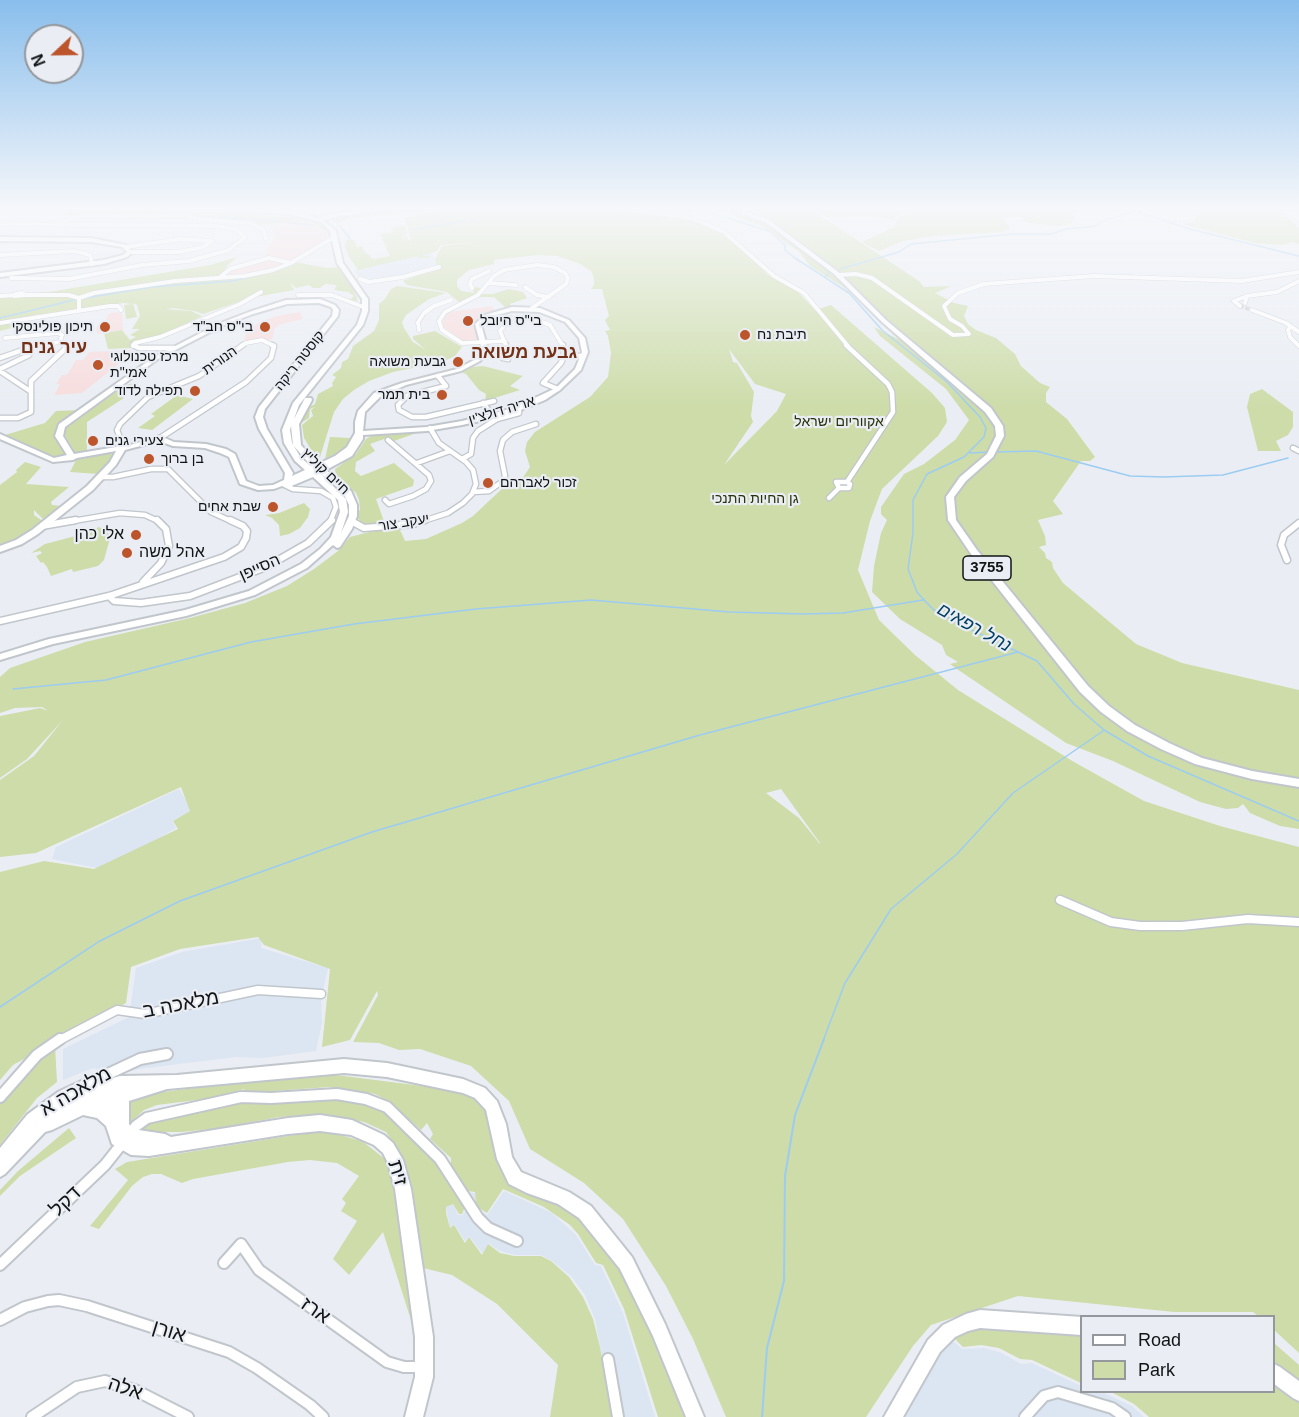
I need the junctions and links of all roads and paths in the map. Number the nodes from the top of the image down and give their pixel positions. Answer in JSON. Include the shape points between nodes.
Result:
{"nodes":[{"id":1,"x":4,"y":276,"type":"edge"},
{"id":2,"x":82,"y":276,"type":"edge"},
{"id":3,"x":237,"y":276,"type":"edge"},
{"id":4,"x":349,"y":276,"type":"edge"},
{"id":5,"x":358,"y":276,"type":"edge"},
{"id":6,"x":406,"y":276,"type":"edge"},
{"id":7,"x":478,"y":276,"type":"edge"},
{"id":8,"x":495,"y":276,"type":"edge"},
{"id":9,"x":566,"y":276,"type":"edge"},
{"id":10,"x":774,"y":276,"type":"edge"},
{"id":11,"x":839,"y":276,"type":"edge"},
{"id":12,"x":865,"y":276,"type":"edge"},
{"id":13,"x":1092,"y":276,"type":"edge"},
{"id":14,"x":1098,"y":276,"type":"edge"},
{"id":15,"x":1273,"y":276,"type":"edge"},
{"id":16,"x":11,"y":278,"type":"joint"},
{"id":17,"x":219,"y":278,"type":"joint"},
{"id":18,"x":360,"y":279,"type":"junction"},
{"id":19,"x":472,"y":279,"type":"junction"},
{"id":20,"x":375,"y":281,"type":"junction"},
{"id":21,"x":1299,"y":281,"type":"edge"},
{"id":22,"x":489,"y":282,"type":"junction"},
{"id":23,"x":516,"y":285,"type":"dead end"},
{"id":24,"x":367,"y":287,"type":"dead end"},
{"id":25,"x":525,"y":287,"type":"dead end"},
{"id":26,"x":472,"y":288,"type":"dead end"},
{"id":27,"x":261,"y":292,"type":"dead end"},
{"id":28,"x":298,"y":295,"type":"dead end"},
{"id":29,"x":0,"y":296,"type":"edge"},
{"id":30,"x":1247,"y":296,"type":"junction"},
{"id":31,"x":79,"y":297,"type":"junction"},
{"id":32,"x":549,"y":297,"type":"junction"},
{"id":33,"x":365,"y":298,"type":"junction"},
{"id":34,"x":451,"y":300,"type":"dead end"},
{"id":35,"x":444,"y":302,"type":"junction"},
{"id":36,"x":352,"y":303,"type":"junction"},
{"id":37,"x":1245,"y":303,"type":"dead end"},
{"id":38,"x":456,"y":306,"type":"junction"},
{"id":39,"x":1240,"y":306,"type":"dead end"},
{"id":40,"x":366,"y":308,"type":"junction"},
{"id":41,"x":532,"y":308,"type":"junction"},
{"id":42,"x":79,"y":310,"type":"junction"},
{"id":43,"x":121,"y":310,"type":"dead end"},
{"id":44,"x":1252,"y":310,"type":"tunnel mouth"},
{"id":45,"x":511,"y":318,"type":"dead end"},
{"id":46,"x":531,"y":318,"type":"dead end"},
{"id":47,"x":0,"y":323,"type":"edge"},
{"id":48,"x":1292,"y":326,"type":"junction"},
{"id":49,"x":420,"y":330,"type":"dead end"},
{"id":50,"x":1299,"y":331,"type":"edge"},
{"id":51,"x":5,"y":338,"type":"dead end"},
{"id":52,"x":505,"y":341,"type":"junction"},
{"id":53,"x":60,"y":342,"type":"junction"},
{"id":54,"x":484,"y":344,"type":"junction"},
{"id":55,"x":1299,"y":346,"type":"edge"},
{"id":56,"x":174,"y":348,"type":"junction"},
{"id":57,"x":0,"y":351,"type":"edge"},
{"id":58,"x":16,"y":351,"type":"junction"},
{"id":59,"x":29,"y":356,"type":"dead end"},
{"id":60,"x":564,"y":356,"type":"junction"},
{"id":61,"x":584,"y":356,"type":"junction"},
{"id":62,"x":0,"y":358,"type":"edge"},
{"id":63,"x":508,"y":359,"type":"dead end"},
{"id":64,"x":0,"y":370,"type":"edge"},
{"id":65,"x":438,"y":376,"type":"junction"},
{"id":66,"x":558,"y":389,"type":"junction"},
{"id":67,"x":30,"y":391,"type":"junction"},
{"id":68,"x":494,"y":400,"type":"dead end"},
{"id":69,"x":483,"y":403,"type":"junction"},
{"id":70,"x":519,"y":408,"type":"junction"},
{"id":71,"x":493,"y":416,"type":"junction"},
{"id":72,"x":0,"y":418,"type":"edge"},
{"id":73,"x":536,"y":424,"type":"dead end"},
{"id":74,"x":430,"y":428,"type":"junction"},
{"id":75,"x":0,"y":436,"type":"edge"},
{"id":76,"x":359,"y":436,"type":"junction"},
{"id":77,"x":160,"y":438,"type":"junction"},
{"id":78,"x":388,"y":440,"type":"dead end"},
{"id":79,"x":125,"y":447,"type":"junction"},
{"id":80,"x":1293,"y":448,"type":"dead end"},
{"id":81,"x":450,"y":451,"type":"junction"},
{"id":82,"x":1299,"y":451,"type":"edge"},
{"id":83,"x":73,"y":458,"type":"junction"},
{"id":84,"x":307,"y":458,"type":"junction"},
{"id":85,"x":338,"y":458,"type":"junction"},
{"id":86,"x":462,"y":459,"type":"junction"},
{"id":87,"x":417,"y":463,"type":"junction"},
{"id":88,"x":313,"y":472,"type":"junction"},
{"id":89,"x":100,"y":477,"type":"junction"},
{"id":90,"x":287,"y":479,"type":"junction"},
{"id":91,"x":845,"y":481,"type":"junction"},
{"id":92,"x":839,"y":488,"type":"junction"},
{"id":93,"x":473,"y":492,"type":"junction"},
{"id":94,"x":830,"y":498,"type":"dead end"},
{"id":95,"x":386,"y":500,"type":"dead end"},
{"id":96,"x":351,"y":521,"type":"junction"},
{"id":97,"x":1299,"y":523,"type":"edge"},
{"id":98,"x":42,"y":526,"type":"junction"},
{"id":99,"x":0,"y":549,"type":"edge"},
{"id":100,"x":1287,"y":560,"type":"dead end"},
{"id":101,"x":139,"y":585,"type":"junction"},
{"id":102,"x":119,"y":592,"type":"junction"},
{"id":103,"x":109,"y":596,"type":"junction"},
{"id":104,"x":125,"y":602,"type":"junction"},
{"id":105,"x":0,"y":621,"type":"edge"},
{"id":106,"x":0,"y":657,"type":"edge"},
{"id":107,"x":0,"y":663,"type":"edge"},
{"id":108,"x":1299,"y":783,"type":"edge"},
{"id":109,"x":1060,"y":900,"type":"dead end"},
{"id":110,"x":1299,"y":922,"type":"edge"},
{"id":111,"x":321,"y":994,"type":"dead end"},
{"id":112,"x":167,"y":1054,"type":"dead end"},
{"id":113,"x":119,"y":1091,"type":"junction"},
{"id":114,"x":0,"y":1097,"type":"edge"},
{"id":115,"x":78,"y":1109,"type":"junction"},
{"id":116,"x":113,"y":1123,"type":"junction"},
{"id":117,"x":28,"y":1136,"type":"junction"},
{"id":118,"x":126,"y":1140,"type":"junction"},
{"id":119,"x":0,"y":1156,"type":"edge"},
{"id":120,"x":0,"y":1169,"type":"edge"},
{"id":121,"x":518,"y":1241,"type":"dead end"},
{"id":122,"x":224,"y":1263,"type":"dead end"},
{"id":123,"x":0,"y":1265,"type":"edge"},
{"id":124,"x":0,"y":1320,"type":"edge"},
{"id":125,"x":1080,"y":1326,"type":"edge"},
{"id":126,"x":608,"y":1359,"type":"dead end"},
{"id":127,"x":424,"y":1367,"type":"junction"},
{"id":128,"x":1275,"y":1374,"type":"edge"},
{"id":129,"x":1299,"y":1392,"type":"edge"},
{"id":130,"x":32,"y":1417,"type":"edge"},
{"id":131,"x":188,"y":1417,"type":"edge"},
{"id":132,"x":322,"y":1417,"type":"edge"},
{"id":133,"x":414,"y":1417,"type":"edge"},
{"id":134,"x":618,"y":1417,"type":"edge"},
{"id":135,"x":694,"y":1417,"type":"edge"},
{"id":136,"x":893,"y":1417,"type":"edge"},
{"id":137,"x":1025,"y":1417,"type":"edge"},
{"id":138,"x":1125,"y":1417,"type":"edge"}],
"edges":[{"from":1,"to":16,"type":"main road"},
{"from":2,"to":16,"type":"street","via":[[61,280]]},
{"from":3,"to":17,"type":"street"},
{"from":4,"to":33,"type":"main road"},
{"from":5,"to":18,"type":"main road","name":"חיים קוליץ"},
{"from":6,"to":20,"type":"street"},
{"from":7,"to":19,"type":"street"},
{"from":8,"to":22,"type":"street"},
{"from":9,"to":32,"type":"street","via":[[562,288]]},
{"from":10,"to":91,"type":"street","via":[[804,293],[892,392],[895,406],[889,419]]},
{"from":11,"to":108,"type":"main road","number":"3755","via":[[884,321],[988,410],[999,426],[1000,436],[990,455],[950,497],[952,520],[1084,689],[1131,728],[1199,761]]},
{"from":12,"to":13,"type":"street","via":[[953,335],[969,334],[950,319],[944,306],[958,293],[984,284]]},
{"from":14,"to":15,"type":"street","via":[[1242,281]]},
{"from":17,"to":31,"type":"street","via":[[147,284]]},
{"from":18,"to":20,"type":"street"},
{"from":18,"to":84,"type":"main road","name":"חיים קוליץ","via":[[371,298],[370,318],[300,411],[295,424],[297,445]]},
{"from":19,"to":22,"type":"street"},
{"from":19,"to":26,"type":"street"},
{"from":20,"to":24,"type":"street"},
{"from":21,"to":30,"type":"street","via":[[1277,292]]},
{"from":22,"to":23,"type":"street"},
{"from":22,"to":38,"type":"street","via":[[478,295]]},
{"from":25,"to":32,"type":"street"},
{"from":27,"to":56,"type":"street","name":"קוסטה ריקה","via":[[132,346]]},
{"from":28,"to":36,"type":"street","via":[[327,294]]},
{"from":29,"to":31,"type":"street"},
{"from":30,"to":37,"type":"street"},
{"from":30,"to":39,"type":"street","via":[[1234,301]]},
{"from":31,"to":42,"type":"street"},
{"from":32,"to":41,"type":"street"},
{"from":33,"to":36,"type":"street"},
{"from":33,"to":40,"type":"main road"},
{"from":34,"to":35,"type":"street"},
{"from":35,"to":38,"type":"street"},
{"from":35,"to":49,"type":"street","via":[[421,316]]},
{"from":36,"to":40,"type":"street"},
{"from":38,"to":54,"type":"street","via":[[442,314],[440,328],[462,343]]},
{"from":40,"to":88,"type":"main road","name":"חיים קוליץ","via":[[357,329],[303,395],[288,420],[286,434],[290,447]]},
{"from":41,"to":54,"type":"main road","via":[[510,309],[483,319],[478,326]]},
{"from":41,"to":61,"type":"main road","via":[[553,314],[574,327],[582,338]]},
{"from":42,"to":43,"type":"street","via":[[114,305]]},
{"from":42,"to":47,"type":"street"},
{"from":44,"to":48,"type":"street"},
{"from":45,"to":52,"type":"street","via":[[500,328]]},
{"from":46,"to":60,"type":"street","via":[[547,323],[558,333]]},
{"from":48,"to":50,"type":"street"},
{"from":48,"to":55,"type":"street","via":[[1288,330],[1290,337]]},
{"from":51,"to":53,"type":"street","via":[[58,333],[62,335]]},
{"from":52,"to":54,"type":"street"},
{"from":52,"to":63,"type":"street","via":[[503,358]]},
{"from":53,"to":58,"type":"street"},
{"from":53,"to":67,"type":"street","via":[[66,348],[33,378]]},
{"from":54,"to":65,"type":"main road","via":[[484,353],[474,363]]},
{"from":56,"to":83,"type":"main road","name":"קוסטה ריקה","via":[[62,426],[59,436]]},
{"from":56,"to":90,"type":"main road","name":"קוסטה ריקה","via":[[236,318],[282,303],[313,300],[335,308],[332,321],[260,413],[261,425]]},
{"from":57,"to":58,"type":"street"},
{"from":58,"to":62,"type":"street"},
{"from":59,"to":64,"type":"street"},
{"from":60,"to":61,"type":"street"},
{"from":60,"to":66,"type":"street","via":[[543,383]]},
{"from":61,"to":66,"type":"main road","name":"אריה דולצ'ין","via":[[578,370]]},
{"from":64,"to":67,"type":"street"},
{"from":65,"to":69,"type":"street","via":[[446,386],[407,396],[398,405],[399,410],[412,417],[426,417]]},
{"from":65,"to":76,"type":"main road","via":[[398,386],[374,398],[362,411]]},
{"from":66,"to":70,"type":"main road","name":"אריה דולצ'ין"},
{"from":67,"to":72,"type":"street","via":[[29,413],[15,419]]},
{"from":68,"to":69,"type":"street"},
{"from":69,"to":71,"type":"street"},
{"from":70,"to":71,"type":"main road","name":"אריה דולצ'ין"},
{"from":70,"to":86,"type":"street","via":[[519,412],[478,431],[471,454]]},
{"from":71,"to":74,"type":"main road","name":"אריה דולצ'ין"},
{"from":73,"to":93,"type":"street","via":[[502,440],[505,476],[499,485],[489,491]]},
{"from":74,"to":76,"type":"main road","name":"אריה דולצ'ין"},
{"from":74,"to":81,"type":"street","via":[[436,440]]},
{"from":75,"to":83,"type":"main road","via":[[49,459]]},
{"from":76,"to":85,"type":"main road"},
{"from":76,"to":88,"type":"main road","via":[[346,457]]},
{"from":77,"to":79,"type":"main road","name":"הנורית"},
{"from":77,"to":79,"type":"street","name":"הנורית","via":[[246,382],[271,358],[274,346],[262,340],[246,343],[199,376],[148,397],[117,430]]},
{"from":77,"to":90,"type":"main road","via":[[173,444],[206,446],[228,453],[241,480],[252,486],[268,488]]},
{"from":78,"to":87,"type":"street"},
{"from":79,"to":83,"type":"main road"},
{"from":79,"to":89,"type":"main road"},
{"from":80,"to":82,"type":"street"},
{"from":81,"to":86,"type":"street"},
{"from":81,"to":87,"type":"street"},
{"from":84,"to":85,"type":"main road","via":[[322,462]]},
{"from":84,"to":88,"type":"main road","name":"חיים קוליץ"},
{"from":85,"to":88,"type":"main road"},
{"from":86,"to":93,"type":"street","via":[[475,475]]},
{"from":87,"to":95,"type":"street","via":[[429,475],[430,485],[405,499],[389,504]]},
{"from":88,"to":90,"type":"main road"},
{"from":88,"to":96,"type":"main road","name":"חיים קוליץ","via":[[350,496]]},
{"from":88,"to":106,"type":"main road","name":"חיים קוליץ","via":[[342,499],[344,512],[335,538],[303,566],[267,586],[221,603],[52,641]]},
{"from":89,"to":98,"type":"main road"},
{"from":89,"to":101,"type":"street","via":[[168,469],[211,512],[247,531],[244,543],[231,554]]},
{"from":90,"to":104,"type":"street","name":"הסייפן","via":[[291,489],[326,492],[336,507],[332,520],[308,543],[266,567],[200,593],[159,602]]},
{"from":91,"to":92,"type":"street","via":[[835,483]]},
{"from":91,"to":92,"type":"street","via":[[849,488]]},
{"from":92,"to":94,"type":"street"},
{"from":93,"to":96,"type":"street","name":"יעקב צור","via":[[448,513],[413,524],[364,528]]},
{"from":96,"to":107,"type":"main road","name":"חיים קוליץ","via":[[336,546],[321,560],[255,597],[187,618],[40,649]]},
{"from":97,"to":100,"type":"street","via":[[1284,535],[1281,545]]},
{"from":98,"to":99,"type":"main road","via":[[23,540]]},
{"from":98,"to":101,"type":"street","via":[[120,513],[159,520],[166,529],[167,552]]},
{"from":101,"to":102,"type":"street"},
{"from":102,"to":103,"type":"street"},
{"from":102,"to":104,"type":"street","via":[[118,599]]},
{"from":103,"to":104,"type":"street","name":"הסייפן"},
{"from":103,"to":105,"type":"street"},
{"from":109,"to":110,"type":"street","via":[[1111,922],[1140,926],[1248,919]]},
{"from":111,"to":114,"type":"street","name":"מלאכה ב","via":[[258,990],[145,1014],[117,1010],[66,1034],[43,1051],[18,1073]]},
{"from":112,"to":119,"type":"street","name":"מלאכה א","via":[[140,1059],[61,1096],[31,1118]]},
{"from":113,"to":115,"type":"main road"},
{"from":113,"to":116,"type":"main road"},
{"from":113,"to":117,"type":"main road","via":[[98,1088],[74,1099]]},
{"from":113,"to":118,"type":"main road"},
{"from":113,"to":135,"type":"main road","via":[[344,1066],[445,1081],[480,1093],[492,1106],[505,1159],[515,1178],[585,1212],[626,1263]]},
{"from":115,"to":116,"type":"main road","via":[[101,1110]]},
{"from":115,"to":117,"type":"main road"},
{"from":116,"to":118,"type":"main road","via":[[115,1134]]},
{"from":117,"to":120,"type":"main road"},
{"from":118,"to":121,"type":"street","name":"דקל","via":[[140,1123],[157,1114],[241,1097],[326,1093],[375,1101],[387,1107],[440,1159],[488,1228]]},
{"from":118,"to":123,"type":"street","name":"דקל"},
{"from":118,"to":127,"type":"main road","name":"זית","via":[[141,1149],[320,1123],[352,1128],[379,1140],[395,1160],[404,1189],[424,1337]]},
{"from":122,"to":127,"type":"street","name":"ארז","via":[[241,1244],[260,1270],[387,1362]]},
{"from":124,"to":132,"type":"street","name":"אורן","via":[[48,1301],[87,1306],[234,1354]]},
{"from":125,"to":136,"type":"main road","via":[[980,1319],[949,1331],[934,1346]]},
{"from":126,"to":134,"type":"street"},
{"from":127,"to":133,"type":"main road","name":"זית"},
{"from":128,"to":129,"type":"main road"},
{"from":130,"to":131,"type":"street","name":"אלה","via":[[77,1387],[105,1381],[136,1391]]},
{"from":137,"to":138,"type":"street","via":[[1041,1399],[1054,1392],[1112,1408]]}]}
